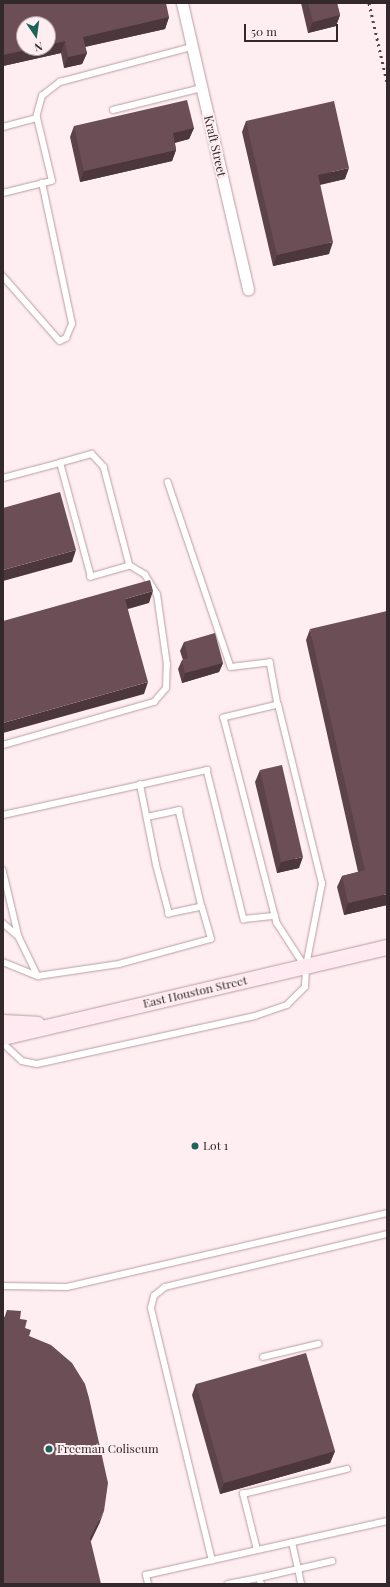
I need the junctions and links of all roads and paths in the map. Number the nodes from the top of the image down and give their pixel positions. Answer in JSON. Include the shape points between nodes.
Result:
{"nodes":[{"id":1,"x":182,"y":3,"type":"edge"},
{"id":2,"x":192,"y":46,"type":"junction"},
{"id":3,"x":202,"y":88,"type":"junction"},
{"id":4,"x":113,"y":110,"type":"dead end"},
{"id":5,"x":37,"y":118,"type":"junction"},
{"id":6,"x":3,"y":127,"type":"edge"},
{"id":7,"x":42,"y":183,"type":"junction"},
{"id":8,"x":3,"y":193,"type":"edge"},
{"id":9,"x":3,"y":276,"type":"edge"},
{"id":10,"x":248,"y":289,"type":"dead end"},
{"id":11,"x":60,"y":463,"type":"junction"},
{"id":12,"x":3,"y":478,"type":"edge"},
{"id":13,"x":168,"y":482,"type":"dead end"},
{"id":14,"x":130,"y":566,"type":"junction"},
{"id":15,"x":278,"y":704,"type":"junction"},
{"id":16,"x":3,"y":745,"type":"edge"},
{"id":17,"x":140,"y":785,"type":"junction"},
{"id":18,"x":3,"y":814,"type":"edge"},
{"id":19,"x":147,"y":817,"type":"junction"},
{"id":20,"x":3,"y":870,"type":"edge"},
{"id":21,"x":202,"y":907,"type":"junction"},
{"id":22,"x":275,"y":916,"type":"junction"},
{"id":23,"x":3,"y":923,"type":"edge"},
{"id":24,"x":19,"y":937,"type":"junction"},
{"id":25,"x":387,"y":947,"type":"edge"},
{"id":26,"x":3,"y":962,"type":"edge"},
{"id":27,"x":306,"y":966,"type":"junction"},
{"id":28,"x":38,"y":976,"type":"junction"},
{"id":29,"x":3,"y":1022,"type":"edge"},
{"id":30,"x":54,"y":1024,"type":"junction"},
{"id":31,"x":3,"y":1037,"type":"edge"},
{"id":32,"x":3,"y":1043,"type":"edge"},
{"id":33,"x":387,"y":1213,"type":"edge"},
{"id":34,"x":387,"y":1234,"type":"edge"},
{"id":35,"x":3,"y":1286,"type":"edge"},
{"id":36,"x":318,"y":1344,"type":"dead end"},
{"id":37,"x":263,"y":1357,"type":"dead end"},
{"id":38,"x":347,"y":1469,"type":"dead end"},
{"id":39,"x":387,"y":1521,"type":"edge"},
{"id":40,"x":292,"y":1543,"type":"junction"},
{"id":41,"x":258,"y":1550,"type":"junction"},
{"id":42,"x":212,"y":1561,"type":"junction"},
{"id":43,"x":332,"y":1561,"type":"dead end"},
{"id":44,"x":298,"y":1569,"type":"junction"},
{"id":45,"x":260,"y":1578,"type":"junction"},
{"id":46,"x":148,"y":1584,"type":"edge"},
{"id":47,"x":228,"y":1584,"type":"edge"},
{"id":48,"x":261,"y":1584,"type":"edge"},
{"id":49,"x":301,"y":1584,"type":"edge"}],
"edges":[{"from":1,"to":2,"type":"street","name":"Kraft Street"},
{"from":2,"to":3,"type":"street","name":"Kraft Street"},
{"from":2,"to":5,"type":"lane","via":[[60,82],[42,96]]},
{"from":3,"to":4,"type":"lane"},
{"from":3,"to":10,"type":"street","name":"Kraft Street"},
{"from":5,"to":6,"type":"lane"},
{"from":5,"to":7,"type":"lane","via":[[52,181]]},
{"from":7,"to":8,"type":"lane"},
{"from":7,"to":9,"type":"lane","via":[[72,324],[66,338],[60,340]]},
{"from":11,"to":12,"type":"lane"},
{"from":11,"to":14,"type":"lane","via":[[92,454],[104,467]]},
{"from":11,"to":14,"type":"lane","via":[[91,577]]},
{"from":13,"to":15,"type":"lane","via":[[231,667],[270,662]]},
{"from":14,"to":16,"type":"lane","via":[[145,575],[157,595],[167,665],[166,688],[154,702]]},
{"from":15,"to":22,"type":"lane","via":[[224,718]]},
{"from":15,"to":27,"type":"lane","via":[[322,884]]},
{"from":17,"to":18,"type":"lane"},
{"from":17,"to":19,"type":"lane"},
{"from":17,"to":22,"type":"lane","via":[[207,770],[244,919]]},
{"from":19,"to":21,"type":"lane","via":[[178,810]]},
{"from":19,"to":21,"type":"lane","via":[[169,914]]},
{"from":20,"to":24,"type":"lane"},
{"from":21,"to":28,"type":"lane","via":[[211,939],[119,964]]},
{"from":22,"to":27,"type":"lane"},
{"from":23,"to":24,"type":"lane"},
{"from":24,"to":28,"type":"lane"},
{"from":25,"to":27,"type":"main road","name":"East Houston Street"},
{"from":26,"to":28,"type":"lane"},
{"from":27,"to":30,"type":"main road","name":"East Houston Street"},
{"from":27,"to":32,"type":"lane","via":[[305,987],[292,1001],[255,1016],[37,1064],[22,1061]]},
{"from":29,"to":30,"type":"main road"},
{"from":30,"to":31,"type":"main road","name":"East Houston Street"},
{"from":33,"to":35,"type":"lane","via":[[67,1287]]},
{"from":34,"to":42,"type":"lane","via":[[166,1287],[154,1296],[152,1308]]},
{"from":36,"to":37,"type":"lane"},
{"from":38,"to":41,"type":"lane","via":[[243,1494]]},
{"from":39,"to":40,"type":"lane"},
{"from":40,"to":41,"type":"lane"},
{"from":40,"to":44,"type":"lane"},
{"from":41,"to":42,"type":"lane"},
{"from":42,"to":46,"type":"lane","via":[[146,1575]]},
{"from":43,"to":44,"type":"lane"},
{"from":44,"to":45,"type":"lane"},
{"from":44,"to":49,"type":"lane"},
{"from":45,"to":47,"type":"lane"},
{"from":45,"to":48,"type":"lane"}]}
